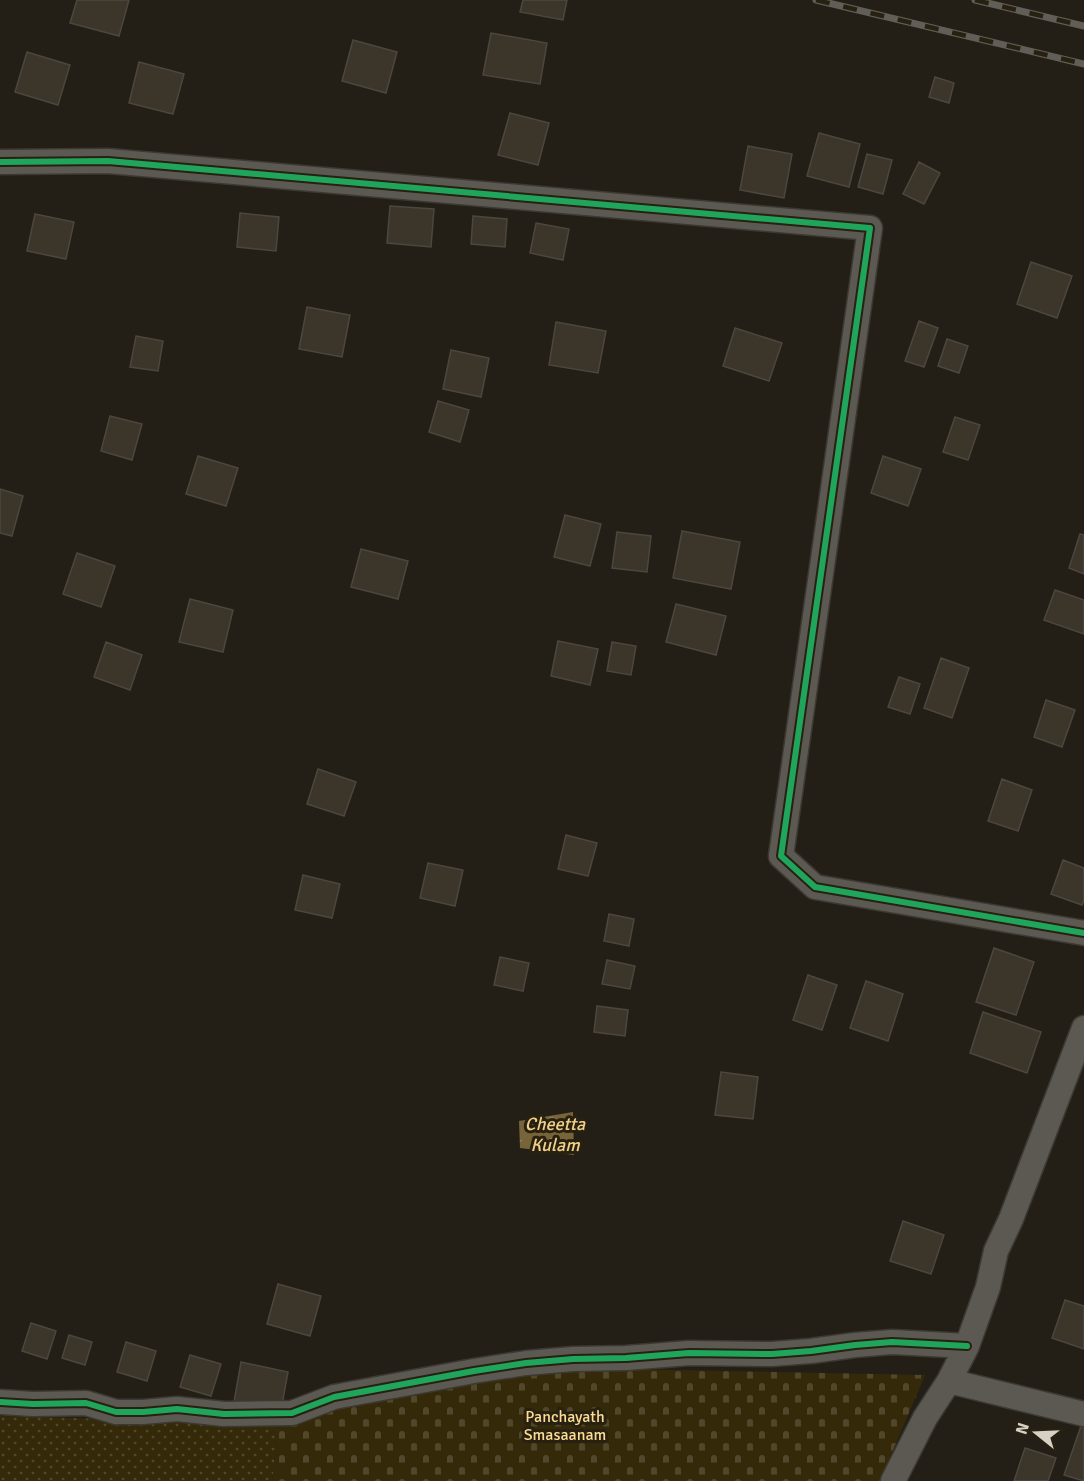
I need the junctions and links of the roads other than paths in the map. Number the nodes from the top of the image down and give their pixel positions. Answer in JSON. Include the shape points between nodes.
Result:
{"nodes":[{"id":1,"x":0,"y":162,"type":"edge"},
{"id":2,"x":1084,"y":933,"type":"edge"},
{"id":3,"x":1084,"y":1028,"type":"edge"},
{"id":4,"x":967,"y":1346,"type":"junction"},
{"id":5,"x":949,"y":1381,"type":"junction"},
{"id":6,"x":0,"y":1402,"type":"edge"},
{"id":7,"x":1084,"y":1414,"type":"edge"},
{"id":8,"x":892,"y":1481,"type":"edge"}],
"edges":[{"from":1,"to":2,"type":"street","via":[[108,161],[870,228],[781,856],[814,887]]},
{"from":3,"to":4,"type":"street","via":[[996,1251]]},
{"from":4,"to":5,"type":"street"},
{"from":4,"to":6,"type":"street","via":[[892,1342],[772,1354],[689,1353],[526,1363],[334,1397],[292,1413],[224,1414],[177,1409],[116,1412],[86,1402]]},
{"from":5,"to":7,"type":"street"},
{"from":5,"to":8,"type":"street"}]}
